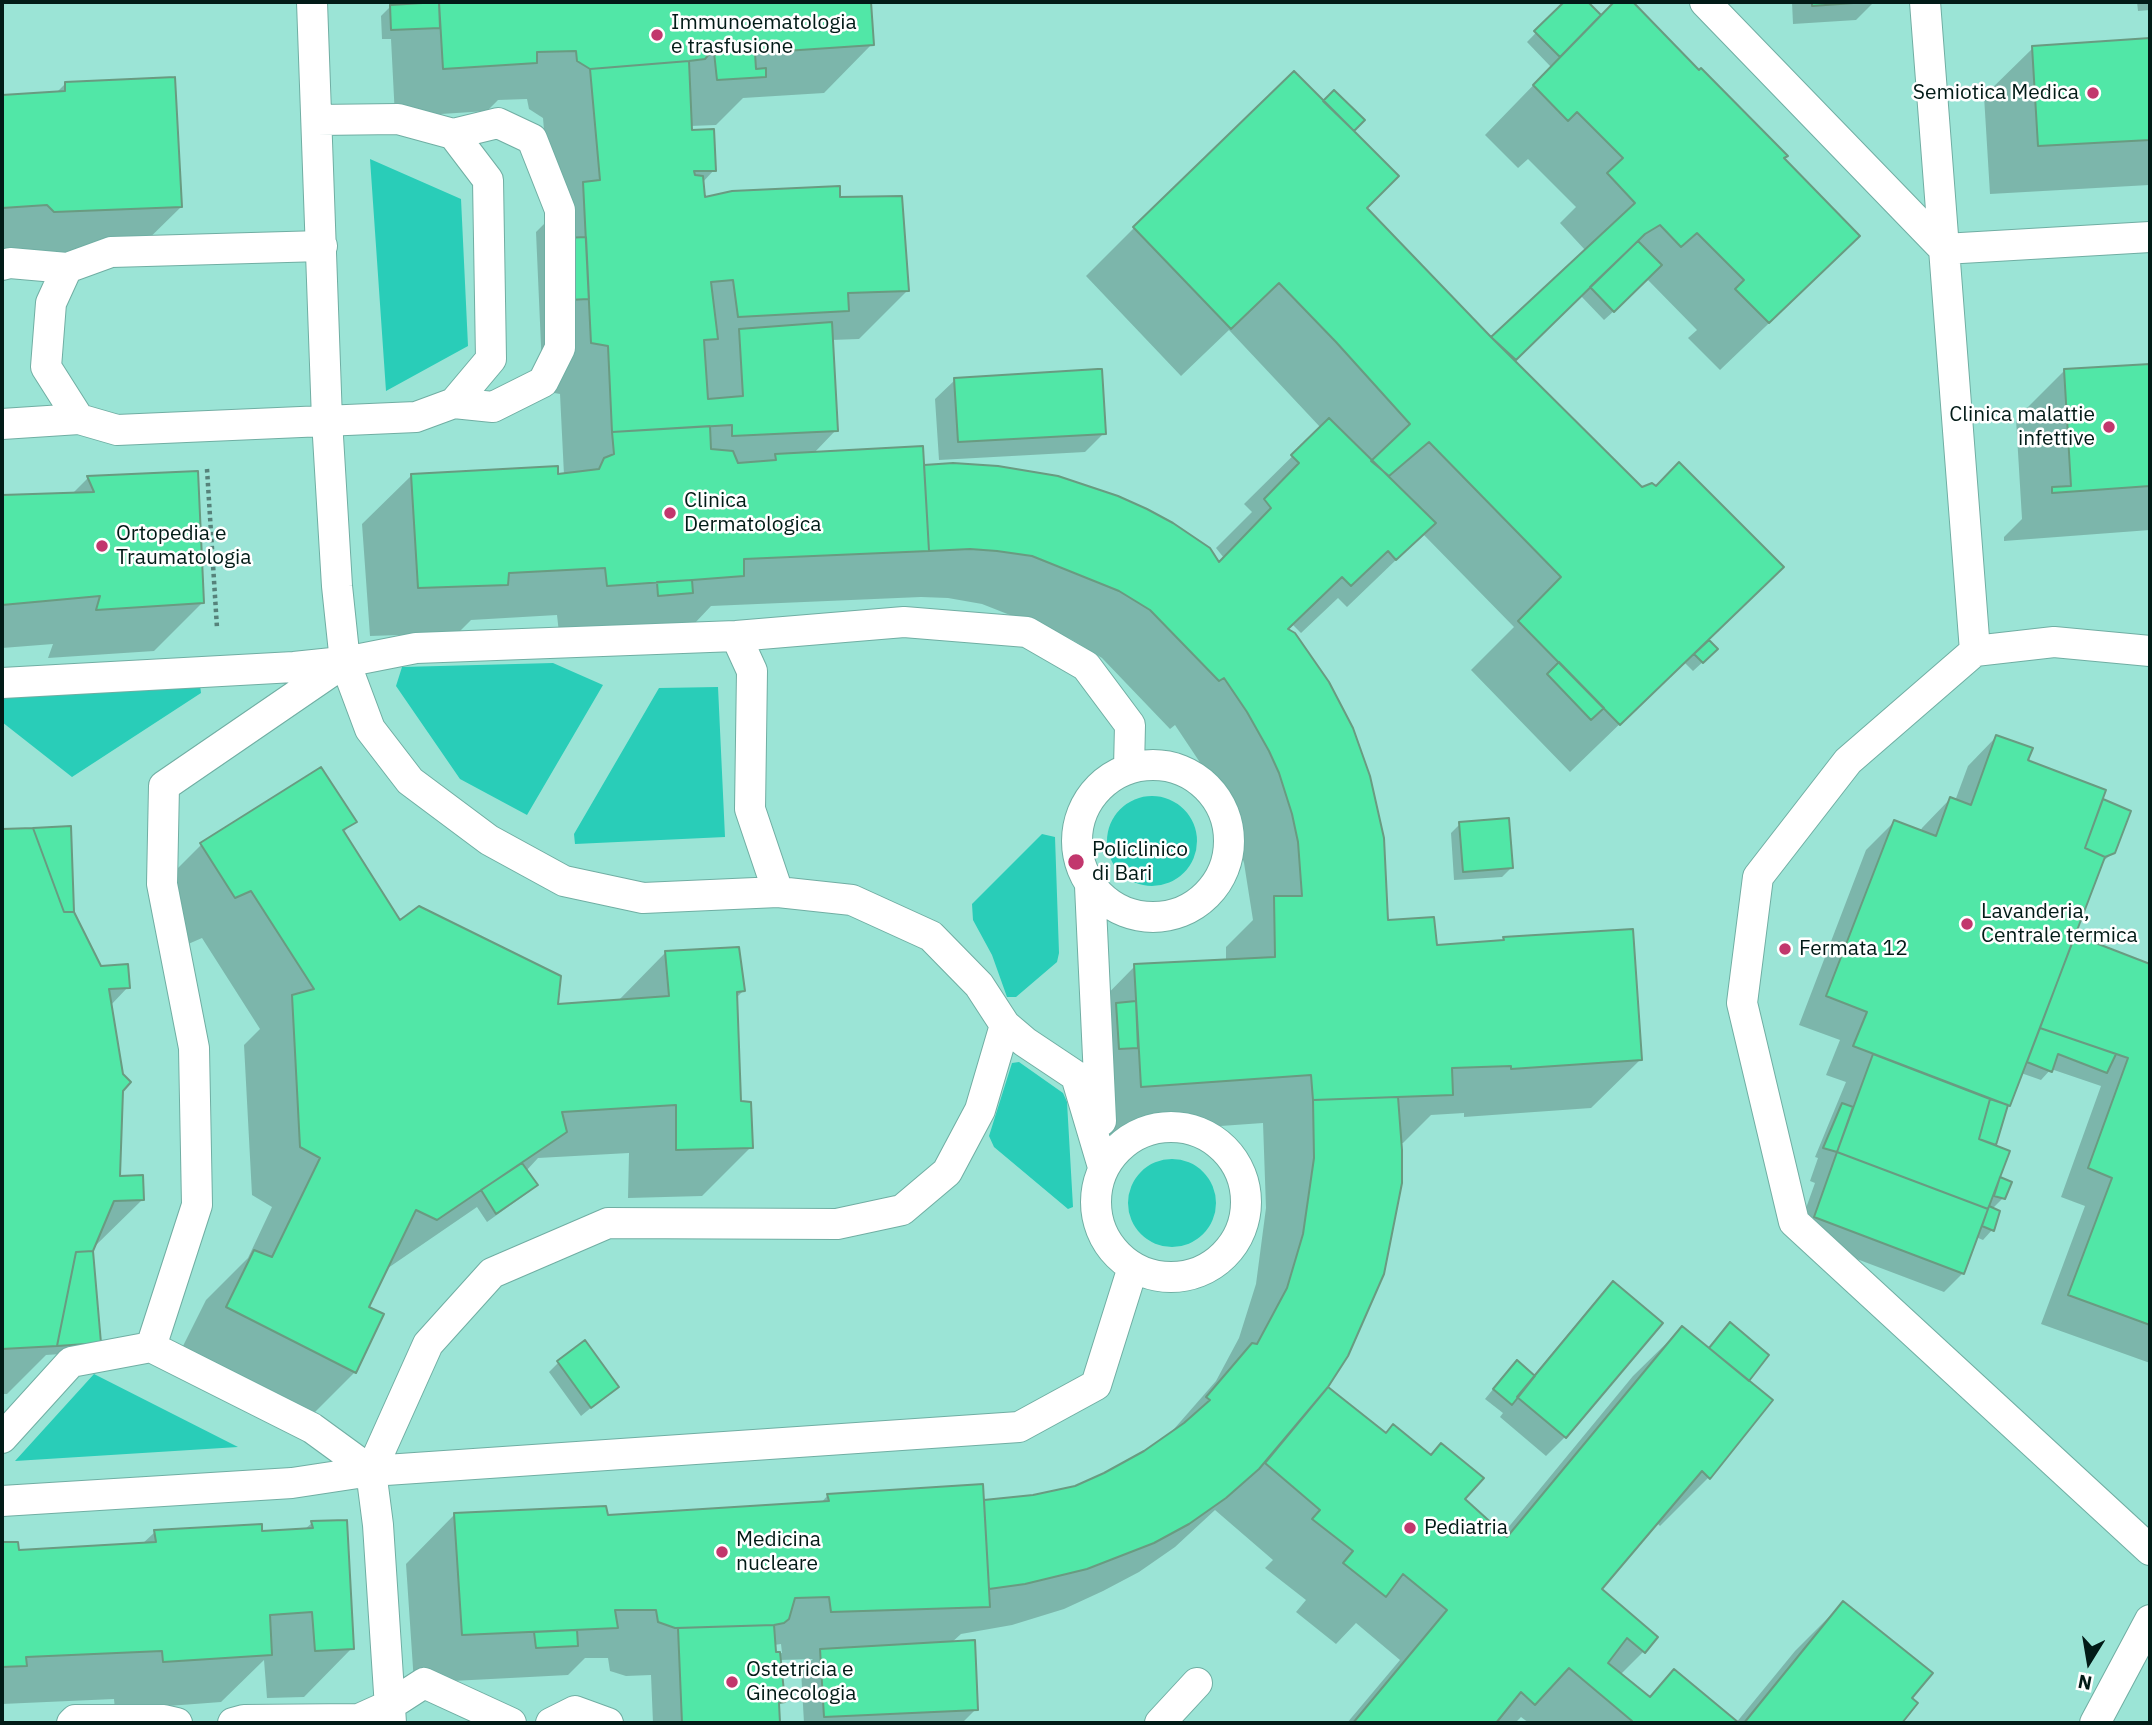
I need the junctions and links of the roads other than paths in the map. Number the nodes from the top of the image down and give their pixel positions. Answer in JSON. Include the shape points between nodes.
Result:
{"nodes":[{"id":1,"x":312,"y":2,"type":"edge"},
{"id":2,"x":1705,"y":2,"type":"edge"},
{"id":3,"x":1925,"y":2,"type":"edge"},
{"id":4,"x":317,"y":120,"type":"junction"},
{"id":5,"x":453,"y":134,"type":"junction"},
{"id":6,"x":2150,"y":237,"type":"edge"},
{"id":7,"x":322,"y":246,"type":"junction"},
{"id":8,"x":1944,"y":249,"type":"junction"},
{"id":9,"x":2,"y":265,"type":"edge"},
{"id":10,"x":67,"y":268,"type":"junction"},
{"id":11,"x":454,"y":403,"type":"junction"},
{"id":12,"x":79,"y":419,"type":"junction"},
{"id":13,"x":327,"y":420,"type":"junction"},
{"id":14,"x":2,"y":424,"type":"edge"},
{"id":15,"x":736,"y":636,"type":"junction"},
{"id":16,"x":1975,"y":651,"type":"junction"},
{"id":17,"x":2150,"y":651,"type":"edge"},
{"id":18,"x":345,"y":662,"type":"junction"},
{"id":19,"x":2,"y":683,"type":"edge"},
{"id":20,"x":1129,"y":768,"type":"junction"},
{"id":21,"x":1090,"y":886,"type":"junction"},
{"id":22,"x":778,"y":892,"type":"junction"},
{"id":23,"x":1005,"y":1025,"type":"junction"},
{"id":24,"x":1104,"y":1167,"type":"junction"},
{"id":25,"x":1133,"y":1268,"type":"junction"},
{"id":26,"x":151,"y":1347,"type":"junction"},
{"id":27,"x":2,"y":1438,"type":"edge"},
{"id":28,"x":371,"y":1471,"type":"junction"},
{"id":29,"x":2,"y":1501,"type":"edge"},
{"id":30,"x":2150,"y":1550,"type":"edge"},
{"id":31,"x":2150,"y":1620,"type":"edge"},
{"id":32,"x":1197,"y":1683,"type":"dead end"},
{"id":33,"x":391,"y":1714,"type":"edge"},
{"id":34,"x":72,"y":1723,"type":"edge"},
{"id":35,"x":177,"y":1723,"type":"edge"},
{"id":36,"x":233,"y":1723,"type":"edge"},
{"id":37,"x":511,"y":1723,"type":"edge"},
{"id":38,"x":551,"y":1723,"type":"edge"},
{"id":39,"x":608,"y":1723,"type":"edge"},
{"id":40,"x":1160,"y":1723,"type":"edge"},
{"id":41,"x":2095,"y":1723,"type":"edge"}],
"edges":[{"from":1,"to":4,"type":"lane"},
{"from":2,"to":8,"type":"lane"},
{"from":3,"to":8,"type":"lane"},
{"from":4,"to":5,"type":"lane","via":[[398,118]]},
{"from":4,"to":7,"type":"lane"},
{"from":5,"to":11,"type":"lane","via":[[488,180],[491,359]]},
{"from":5,"to":11,"type":"lane","via":[[498,123],[532,139],[560,210],[560,348],[543,382],[493,407]]},
{"from":6,"to":8,"type":"lane"},
{"from":7,"to":10,"type":"lane","via":[[111,252]]},
{"from":7,"to":13,"type":"lane"},
{"from":8,"to":16,"type":"lane"},
{"from":9,"to":10,"type":"lane"},
{"from":10,"to":12,"type":"lane","via":[[51,303],[46,367]]},
{"from":11,"to":13,"type":"lane","via":[[416,417]]},
{"from":12,"to":13,"type":"lane","via":[[117,430]]},
{"from":12,"to":14,"type":"lane"},
{"from":13,"to":18,"type":"lane"},
{"from":15,"to":18,"type":"lane","via":[[416,648]]},
{"from":15,"to":20,"type":"lane","via":[[904,622],[1027,632],[1086,666],[1101,685],[1130,725]]},
{"from":15,"to":22,"type":"lane","via":[[752,671],[750,809]]},
{"from":16,"to":17,"type":"lane","via":[[2054,642]]},
{"from":16,"to":30,"type":"lane","via":[[1848,761],[1758,877],[1742,1003],[1794,1222]]},
{"from":18,"to":19,"type":"lane"},
{"from":18,"to":22,"type":"lane","via":[[370,729],[410,781],[489,840],[564,881],[643,898]]},
{"from":18,"to":26,"type":"lane","via":[[164,786],[162,884],[194,1048],[197,1205]]},
{"from":20,"to":21,"type":"lane","via":[[1108,779],[1091,796],[1080,818],[1076,841]]},
{"from":20,"to":21,"type":"lane","via":[[1154,765],[1180,770],[1202,783],[1219,803],[1228,827],[1229,852],[1221,877],[1205,897],[1183,911],[1158,918],[1133,915],[1109,904]]},
{"from":21,"to":24,"type":"lane"},
{"from":22,"to":23,"type":"lane","via":[[852,900],[931,936],[979,985]]},
{"from":23,"to":24,"type":"lane","via":[[1076,1076]]},
{"from":23,"to":28,"type":"lane","via":[[980,1110],[947,1172],[902,1210],[838,1224],[608,1223],[492,1273],[428,1344]]},
{"from":24,"to":25,"type":"lane","via":[[1096,1188],[1102,1233],[1114,1253]]},
{"from":24,"to":25,"type":"lane","via":[[1118,1147],[1137,1134],[1185,1127],[1207,1135],[1226,1150],[1240,1170],[1246,1193],[1245,1217],[1237,1239],[1222,1258],[1202,1272],[1179,1278]]},
{"from":25,"to":28,"type":"lane","via":[[1096,1385],[1019,1427]]},
{"from":26,"to":27,"type":"lane","via":[[71,1362]]},
{"from":26,"to":28,"type":"lane","via":[[312,1428]]},
{"from":28,"to":29,"type":"lane","via":[[292,1483]]},
{"from":28,"to":33,"type":"lane"},
{"from":31,"to":41,"type":"lane"},
{"from":32,"to":40,"type":"lane"},
{"from":33,"to":36,"type":"lane"},
{"from":33,"to":37,"type":"lane","via":[[424,1683]]},
{"from":34,"to":35,"type":"lane"},
{"from":38,"to":39,"type":"lane","via":[[575,1711]]}]}
